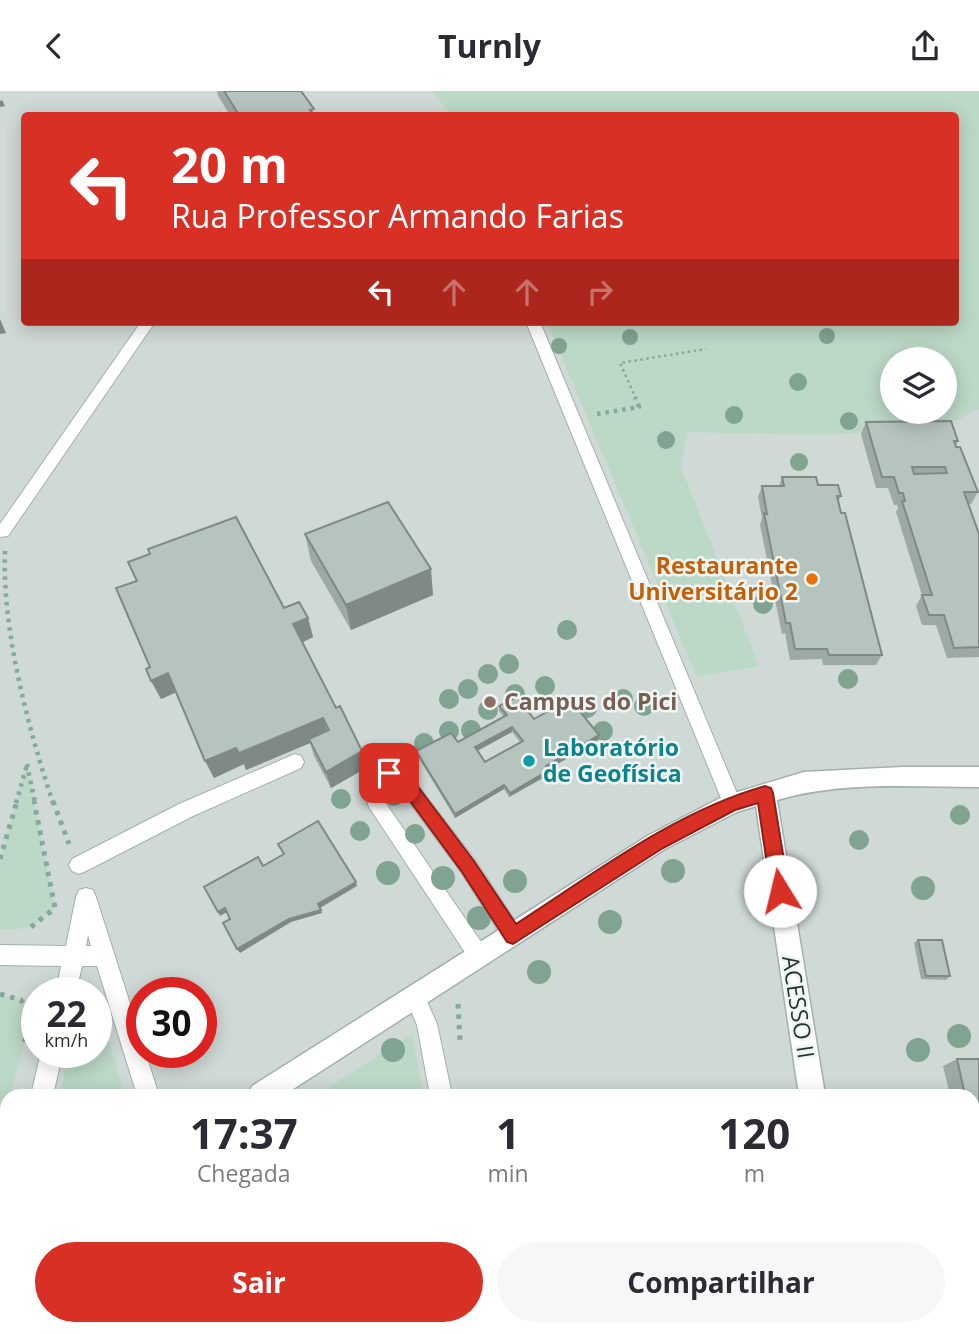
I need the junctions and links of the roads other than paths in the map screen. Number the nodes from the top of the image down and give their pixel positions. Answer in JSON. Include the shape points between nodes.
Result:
{"nodes":[{"id":1,"x":145,"y":326,"type":"edge"},
{"id":2,"x":535,"y":326,"type":"edge"},
{"id":3,"x":3,"y":532,"type":"road end"},
{"id":4,"x":296,"y":762,"type":"dead end"},
{"id":5,"x":979,"y":777,"type":"edge"},
{"id":6,"x":765,"y":793,"type":"junction"},
{"id":7,"x":732,"y":803,"type":"junction"},
{"id":8,"x":79,"y":865,"type":"road end"},
{"id":9,"x":513,"y":936,"type":"junction"},
{"id":10,"x":0,"y":955,"type":"edge"},
{"id":11,"x":75,"y":955,"type":"junction"},
{"id":12,"x":106,"y":956,"type":"junction"},
{"id":13,"x":479,"y":956,"type":"junction"},
{"id":14,"x":70,"y":977,"type":"edge"},
{"id":15,"x":415,"y":997,"type":"junction"},
{"id":16,"x":48,"y":1068,"type":"edge"},
{"id":17,"x":43,"y":1089,"type":"edge"},
{"id":18,"x":146,"y":1089,"type":"edge"},
{"id":19,"x":270,"y":1089,"type":"edge"},
{"id":20,"x":440,"y":1089,"type":"edge"},
{"id":21,"x":812,"y":1089,"type":"edge"}],
"edges":[{"from":1,"to":3,"type":"lane"},
{"from":2,"to":7,"type":"lane"},
{"from":4,"to":8,"type":"lane","via":[[186,810]]},
{"from":5,"to":6,"type":"street","via":[[804,782]]},
{"from":6,"to":7,"type":"street"},
{"from":6,"to":21,"type":"street","name":"ACESSO II"},
{"from":7,"to":9,"type":"street","via":[[657,842]]},
{"from":9,"to":13,"type":"street"},
{"from":9,"to":13,"type":"lane","via":[[468,866],[403,780],[389,773],[377,778],[371,795]]},
{"from":10,"to":11,"type":"lane"},
{"from":11,"to":12,"type":"lane"},
{"from":11,"to":12,"type":"lane","via":[[86,897]]},
{"from":11,"to":14,"type":"lane"},
{"from":12,"to":18,"type":"lane"},
{"from":13,"to":15,"type":"street"},
{"from":15,"to":19,"type":"street"},
{"from":15,"to":20,"type":"lane","via":[[428,1024]]},
{"from":16,"to":17,"type":"lane"}]}
